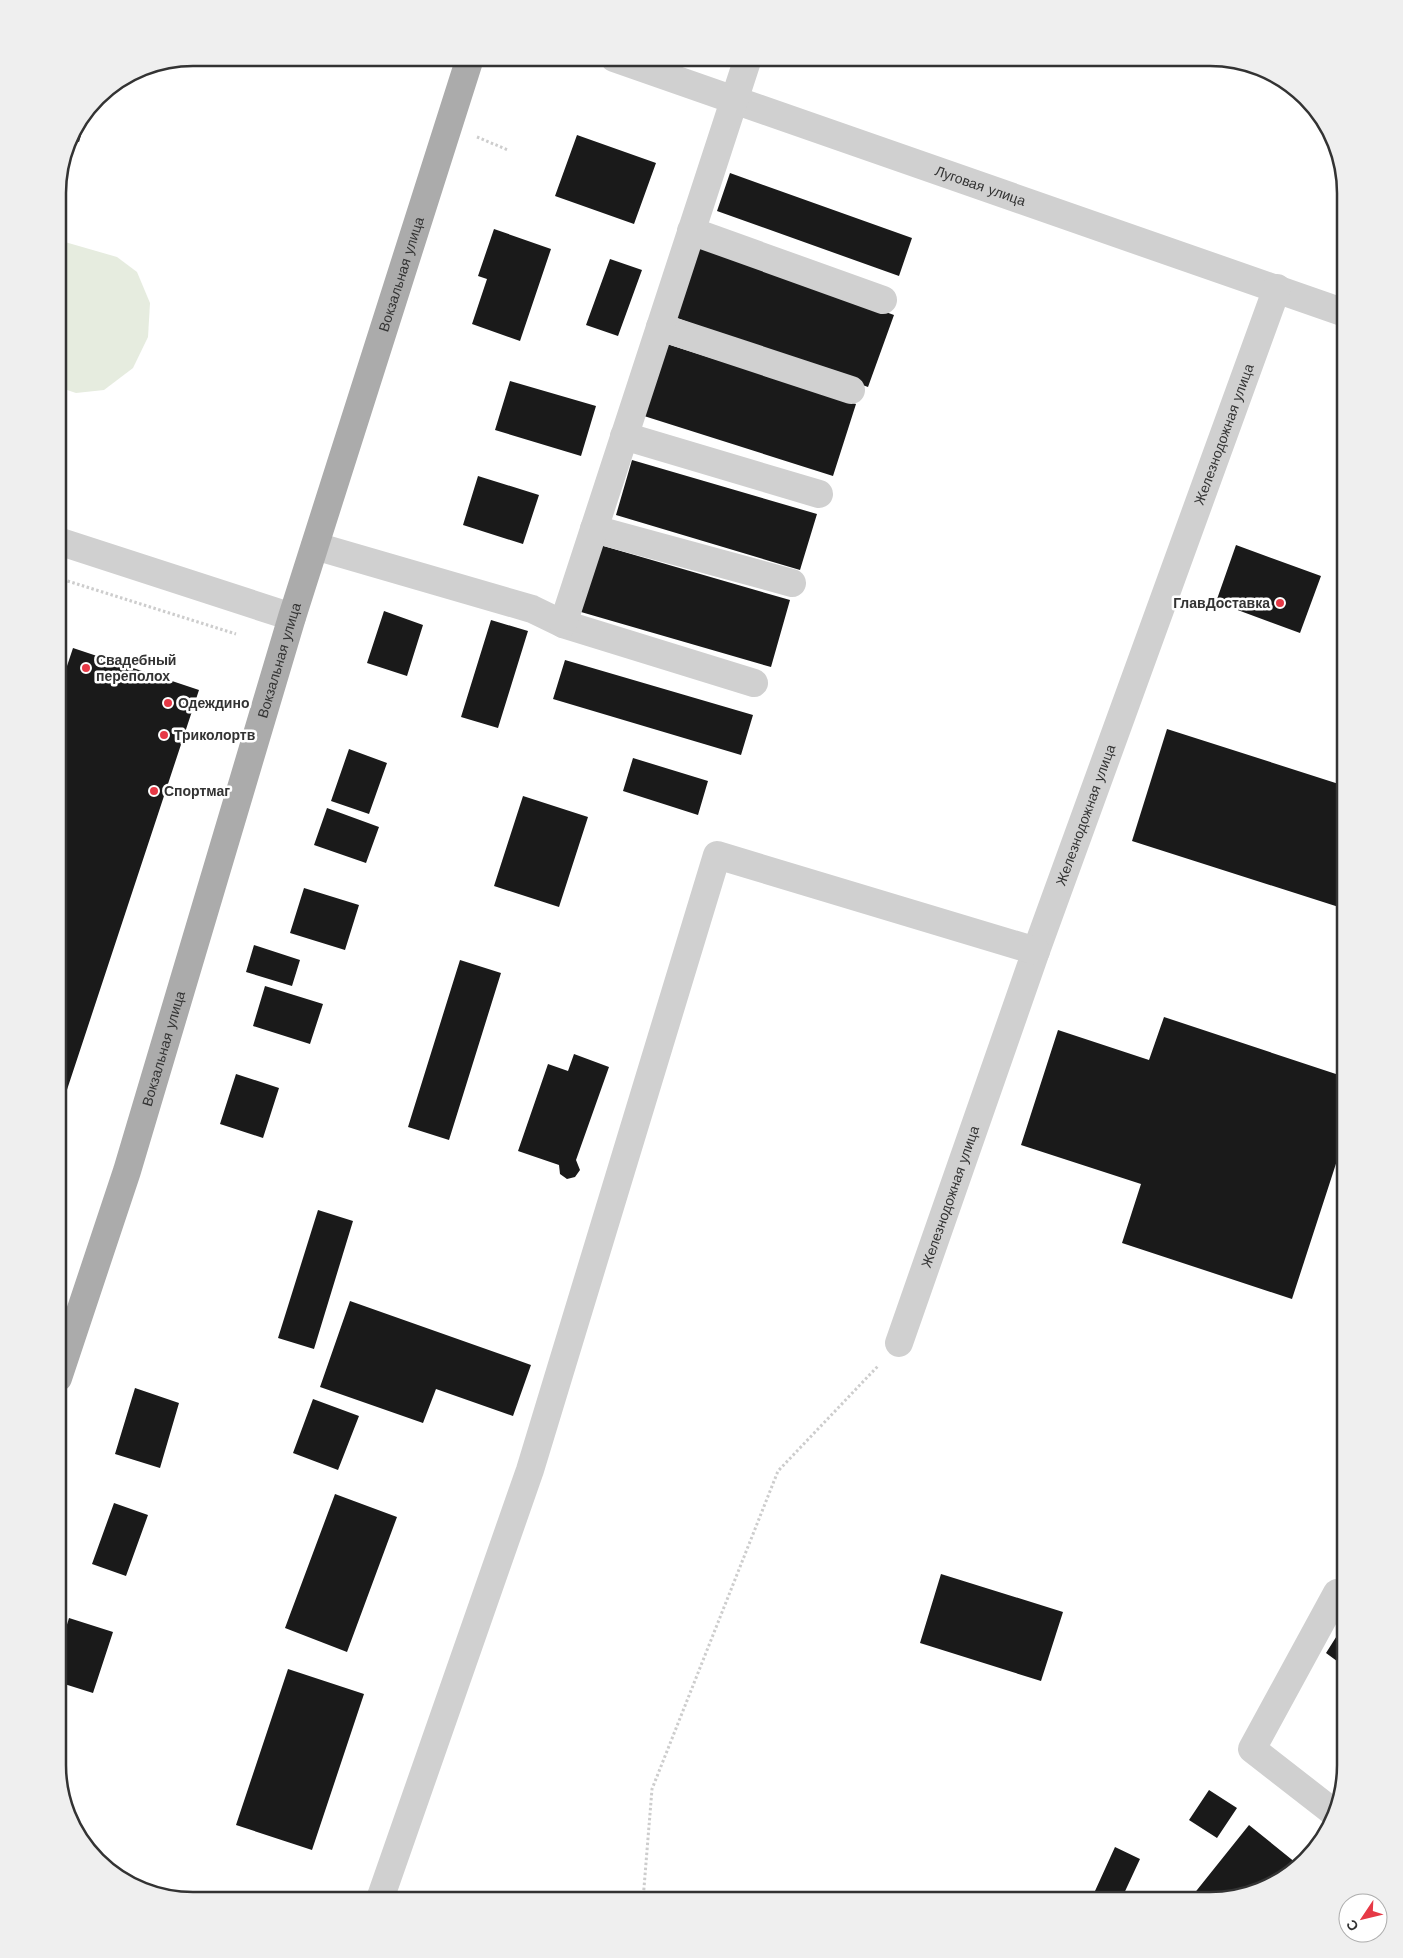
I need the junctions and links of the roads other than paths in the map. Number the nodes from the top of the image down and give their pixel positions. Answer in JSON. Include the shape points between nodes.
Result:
{"nodes":[{"id":1,"x":467,"y":67,"type":"edge"},
{"id":2,"x":641,"y":67,"type":"edge"},
{"id":3,"x":745,"y":67,"type":"edge"},
{"id":4,"x":735,"y":99,"type":"junction"},
{"id":5,"x":690,"y":232,"type":"junction"},
{"id":6,"x":1277,"y":288,"type":"junction"},
{"id":7,"x":883,"y":300,"type":"dead end"},
{"id":8,"x":1337,"y":310,"type":"edge"},
{"id":9,"x":660,"y":327,"type":"junction"},
{"id":10,"x":851,"y":390,"type":"dead end"},
{"id":11,"x":624,"y":436,"type":"junction"},
{"id":12,"x":820,"y":494,"type":"dead end"},
{"id":13,"x":594,"y":529,"type":"junction"},
{"id":14,"x":67,"y":545,"type":"edge"},
{"id":15,"x":315,"y":546,"type":"junction"},
{"id":16,"x":792,"y":583,"type":"dead end"},
{"id":17,"x":292,"y":617,"type":"junction"},
{"id":18,"x":563,"y":624,"type":"junction"},
{"id":19,"x":754,"y":684,"type":"dead end"},
{"id":20,"x":1036,"y":952,"type":"junction"},
{"id":21,"x":66,"y":1339,"type":"edge"},
{"id":22,"x":899,"y":1343,"type":"road end"},
{"id":23,"x":1337,"y":1593,"type":"edge"},
{"id":24,"x":1328,"y":1808,"type":"edge"},
{"id":25,"x":383,"y":1891,"type":"edge"}],
"edges":[{"from":1,"to":15,"type":"main road","name":"Вокзальная улица"},
{"from":2,"to":4,"type":"street","name":"Луговая улица"},
{"from":3,"to":4,"type":"street"},
{"from":4,"to":5,"type":"street"},
{"from":4,"to":6,"type":"street","name":"Луговая улица"},
{"from":5,"to":7,"type":"street"},
{"from":5,"to":9,"type":"street"},
{"from":6,"to":8,"type":"street","name":"Луговая улица"},
{"from":6,"to":20,"type":"street","name":"Железнодожная улица"},
{"from":9,"to":10,"type":"street"},
{"from":9,"to":11,"type":"street"},
{"from":11,"to":12,"type":"street"},
{"from":11,"to":13,"type":"street"},
{"from":13,"to":16,"type":"street"},
{"from":13,"to":18,"type":"street"},
{"from":14,"to":17,"type":"street"},
{"from":15,"to":17,"type":"main road","name":"Вокзальная улица"},
{"from":15,"to":18,"type":"street","via":[[532,609]]},
{"from":17,"to":21,"type":"main road","name":"Вокзальная улица","via":[[127,1172]]},
{"from":18,"to":19,"type":"street"},
{"from":20,"to":22,"type":"street","name":"Железнодожная улица"},
{"from":20,"to":25,"type":"street","via":[[717,855],[530,1470]]},
{"from":23,"to":24,"type":"street","via":[[1252,1749]]}]}
